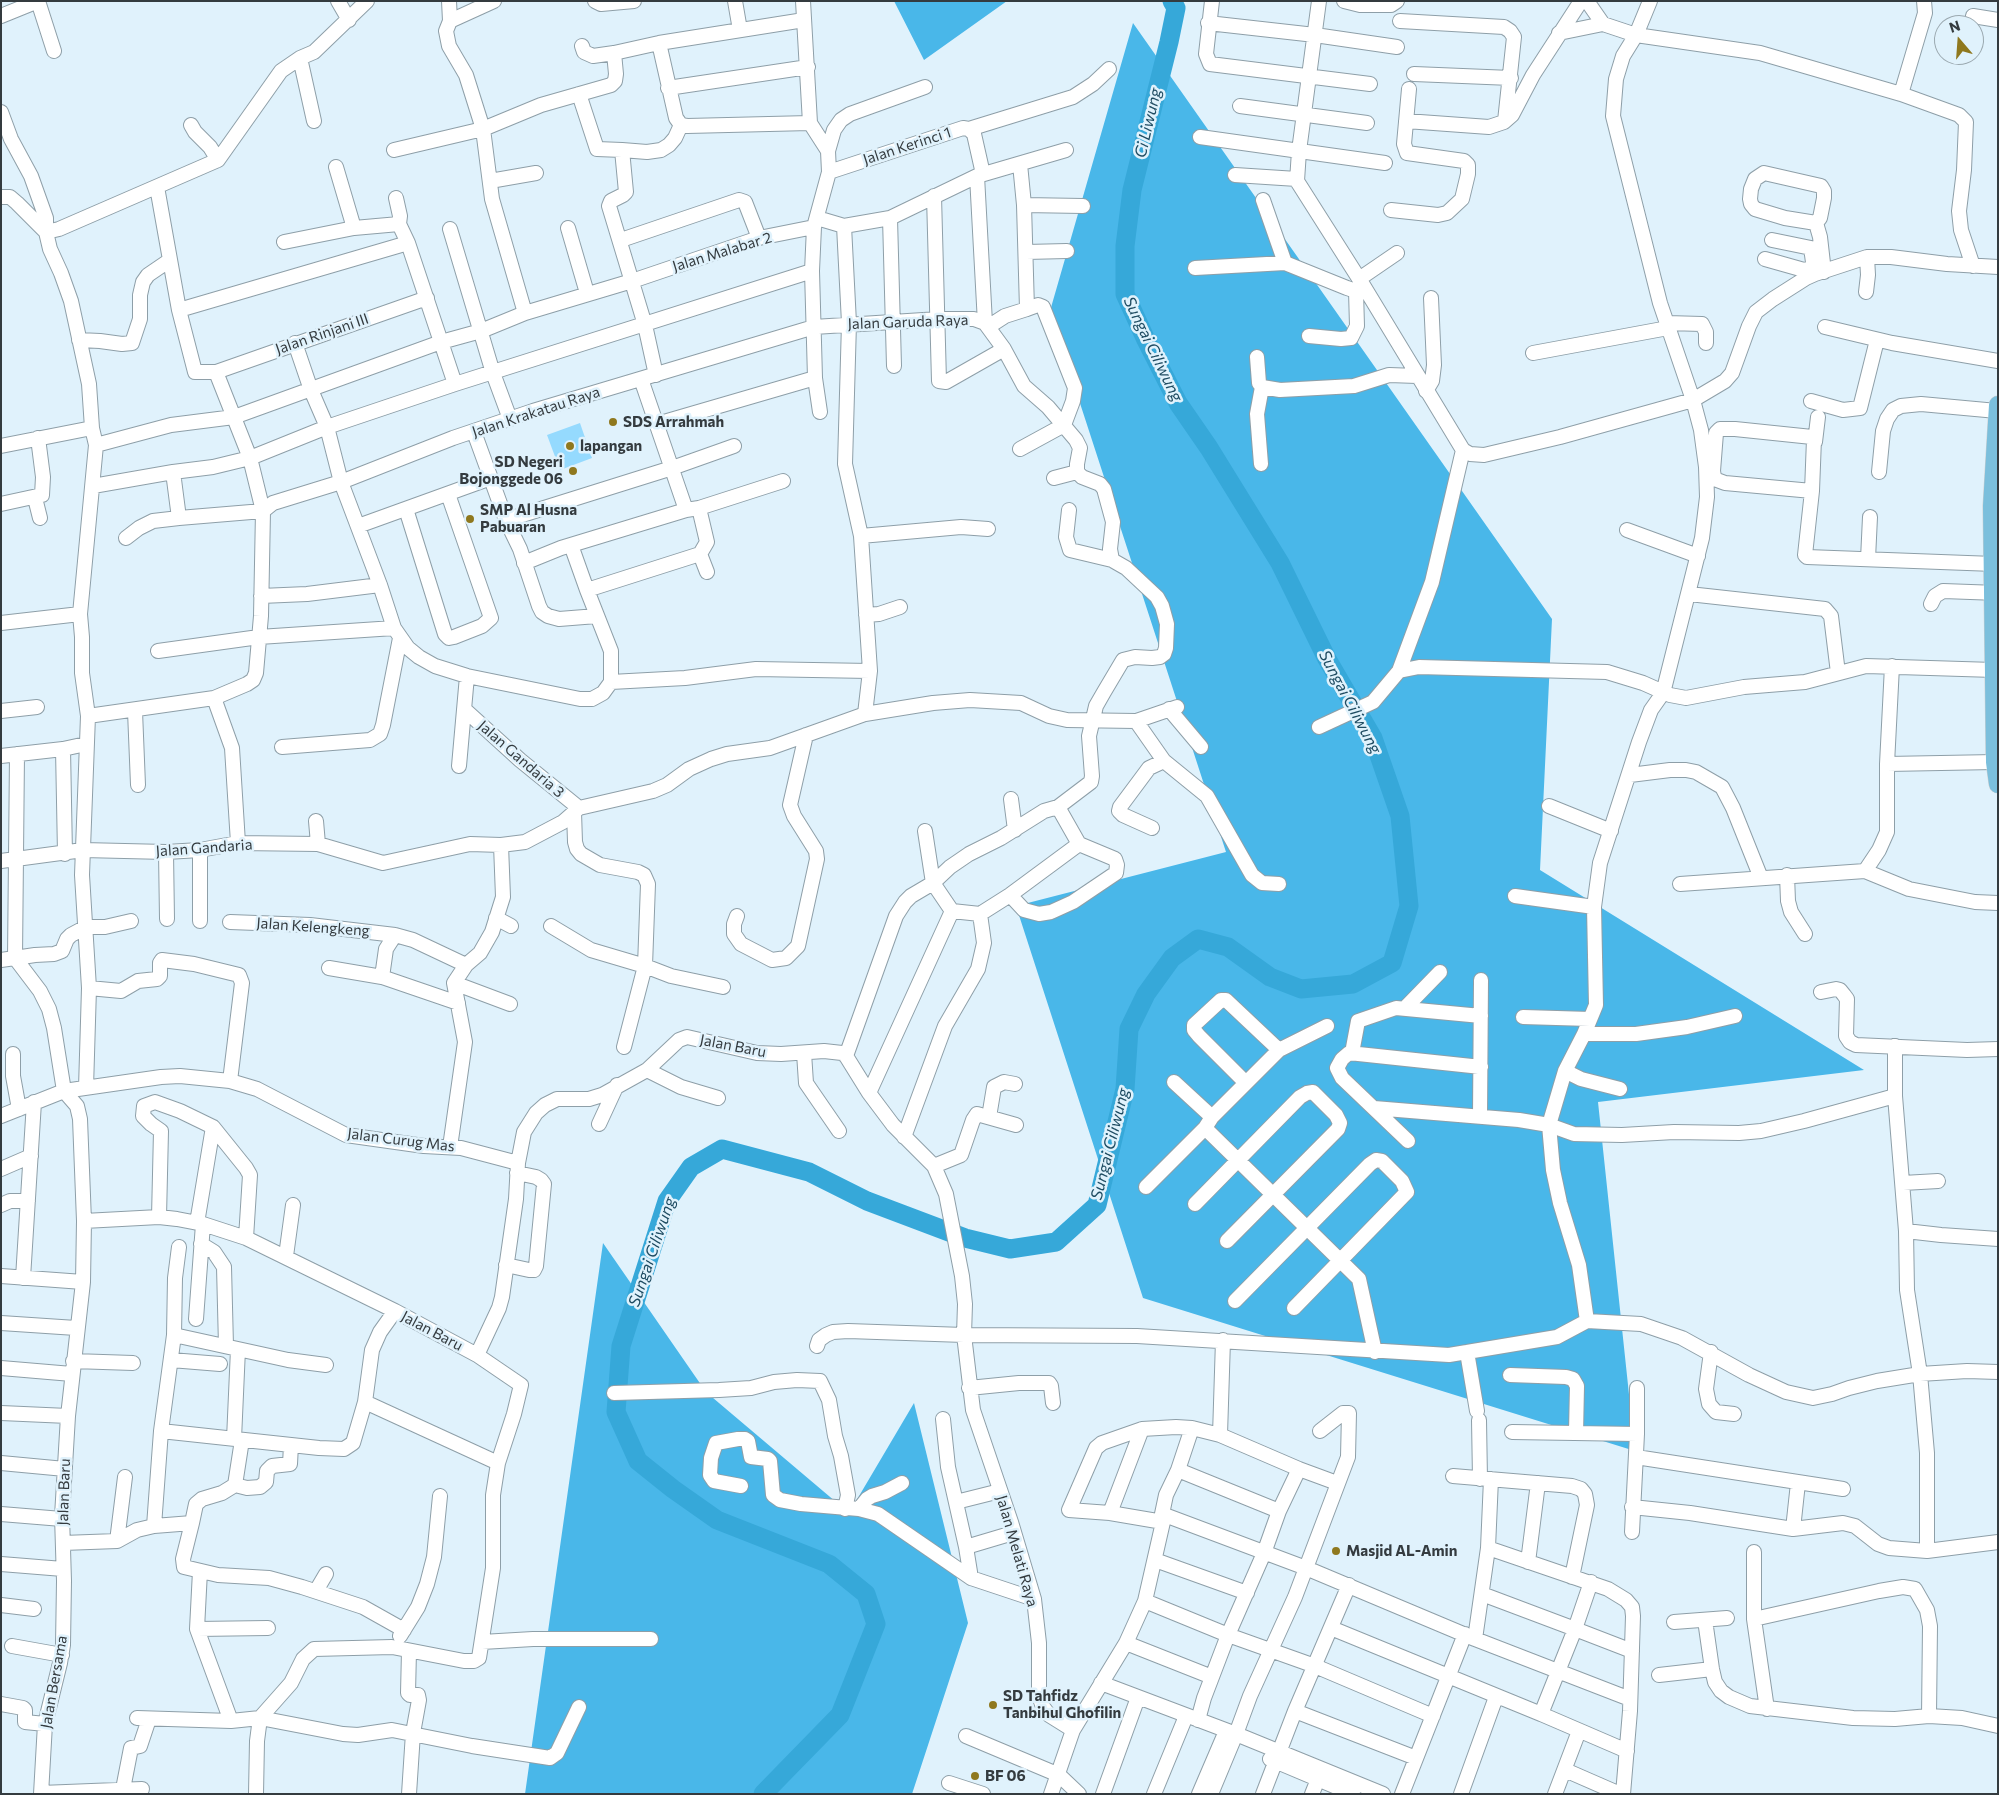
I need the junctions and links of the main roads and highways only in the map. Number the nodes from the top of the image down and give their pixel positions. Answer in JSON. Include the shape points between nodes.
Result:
{"nodes":[{"id":1,"x":1997,"y":408,"type":"edge"},
{"id":2,"x":1995,"y":506,"type":"edge"},
{"id":3,"x":1996,"y":593,"type":"edge"},
{"id":4,"x":1998,"y":784,"type":"edge"}],
"edges":[{"from":1,"to":2,"type":"main road"},
{"from":2,"to":3,"type":"main road"},
{"from":3,"to":4,"type":"main road","via":[[1994,670]]}]}
